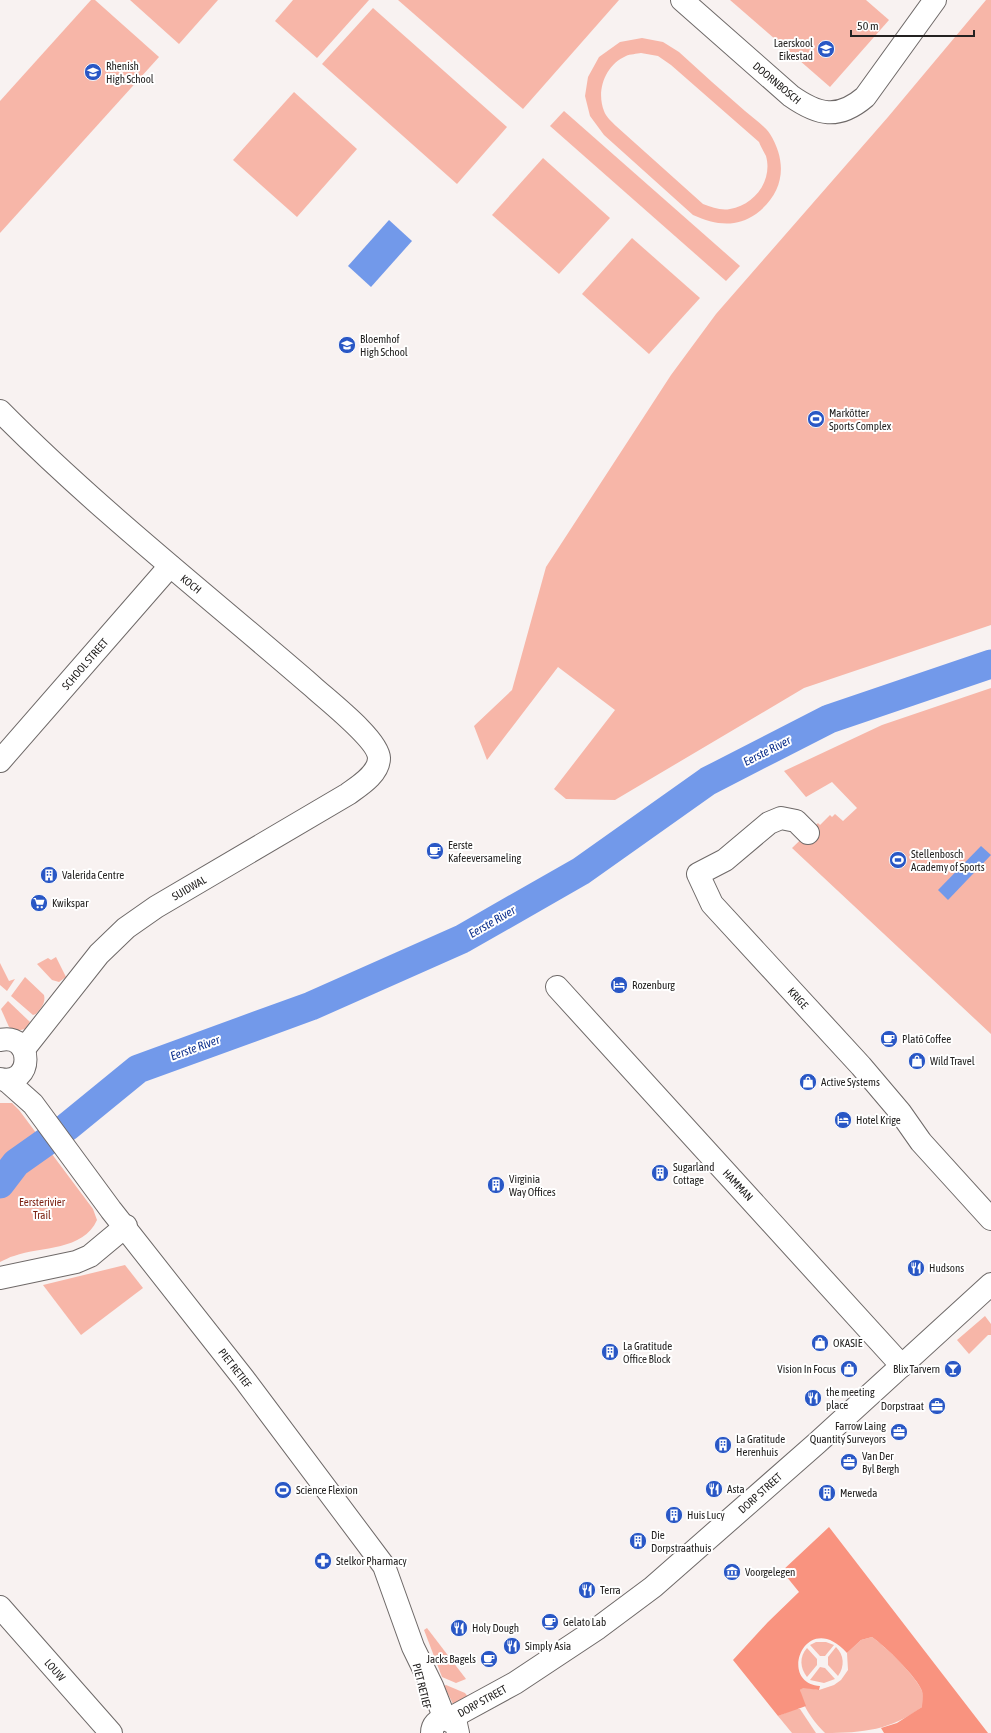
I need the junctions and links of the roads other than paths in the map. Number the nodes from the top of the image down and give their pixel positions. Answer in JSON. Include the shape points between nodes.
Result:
{"nodes":[{"id":1,"x":682,"y":0,"type":"edge"},
{"id":2,"x":935,"y":0,"type":"edge"},
{"id":3,"x":0,"y":411,"type":"edge"},
{"id":4,"x":170,"y":566,"type":"junction"},
{"id":5,"x":379,"y":758,"type":"joint"},
{"id":6,"x":0,"y":761,"type":"edge"},
{"id":7,"x":808,"y":833,"type":"dead end"},
{"id":8,"x":557,"y":987,"type":"dead end"},
{"id":9,"x":1,"y":1036,"type":"edge"},
{"id":10,"x":24,"y":1049,"type":"junction"},
{"id":11,"x":6,"y":1078,"type":"edge"},
{"id":12,"x":991,"y":1219,"type":"edge"},
{"id":13,"x":126,"y":1226,"type":"junction"},
{"id":14,"x":0,"y":1278,"type":"edge"},
{"id":15,"x":991,"y":1284,"type":"edge"},
{"id":16,"x":902,"y":1366,"type":"junction"},
{"id":17,"x":0,"y":1607,"type":"edge"},
{"id":18,"x":442,"y":1728,"type":"edge"},
{"id":19,"x":111,"y":1733,"type":"edge"}],
"edges":[{"from":1,"to":2,"type":"street","name":"DOORNBOSCH","via":[[791,96],[807,107],[822,112],[840,112],[853,107],[865,97]]},
{"from":3,"to":4,"type":"street","name":"KOCH","via":[[32,443]]},
{"from":4,"to":5,"type":"street","name":"KOCH","via":[[354,723],[374,746]]},
{"from":4,"to":6,"type":"street","name":"SCHOOL STREET"},
{"from":5,"to":10,"type":"street","name":"SUIDWAL","via":[[372,774],[348,794],[156,907],[126,928],[99,954]]},
{"from":7,"to":12,"type":"street","name":"KRIGE","via":[[796,821],[781,818],[769,823],[725,860],[698,874],[712,904],[861,1066],[900,1112],[921,1142]]},
{"from":8,"to":16,"type":"street","name":"HAMMAN"},
{"from":9,"to":10,"type":"street","via":[[18,1043]]},
{"from":10,"to":11,"type":"street","via":[[26,1064]]},
{"from":11,"to":13,"type":"street","name":"PIET RETIEF","via":[[33,1104]]},
{"from":13,"to":14,"type":"street","via":[[90,1256],[76,1262]]},
{"from":13,"to":18,"type":"street","name":"PIET RETIEF","via":[[384,1566],[413,1647],[423,1694]]},
{"from":15,"to":16,"type":"street","name":"DORP STREET"},
{"from":16,"to":18,"type":"street","name":"DORP STREET","via":[[654,1587],[515,1683],[494,1703]]},
{"from":17,"to":19,"type":"street","name":"LOUW"}]}
